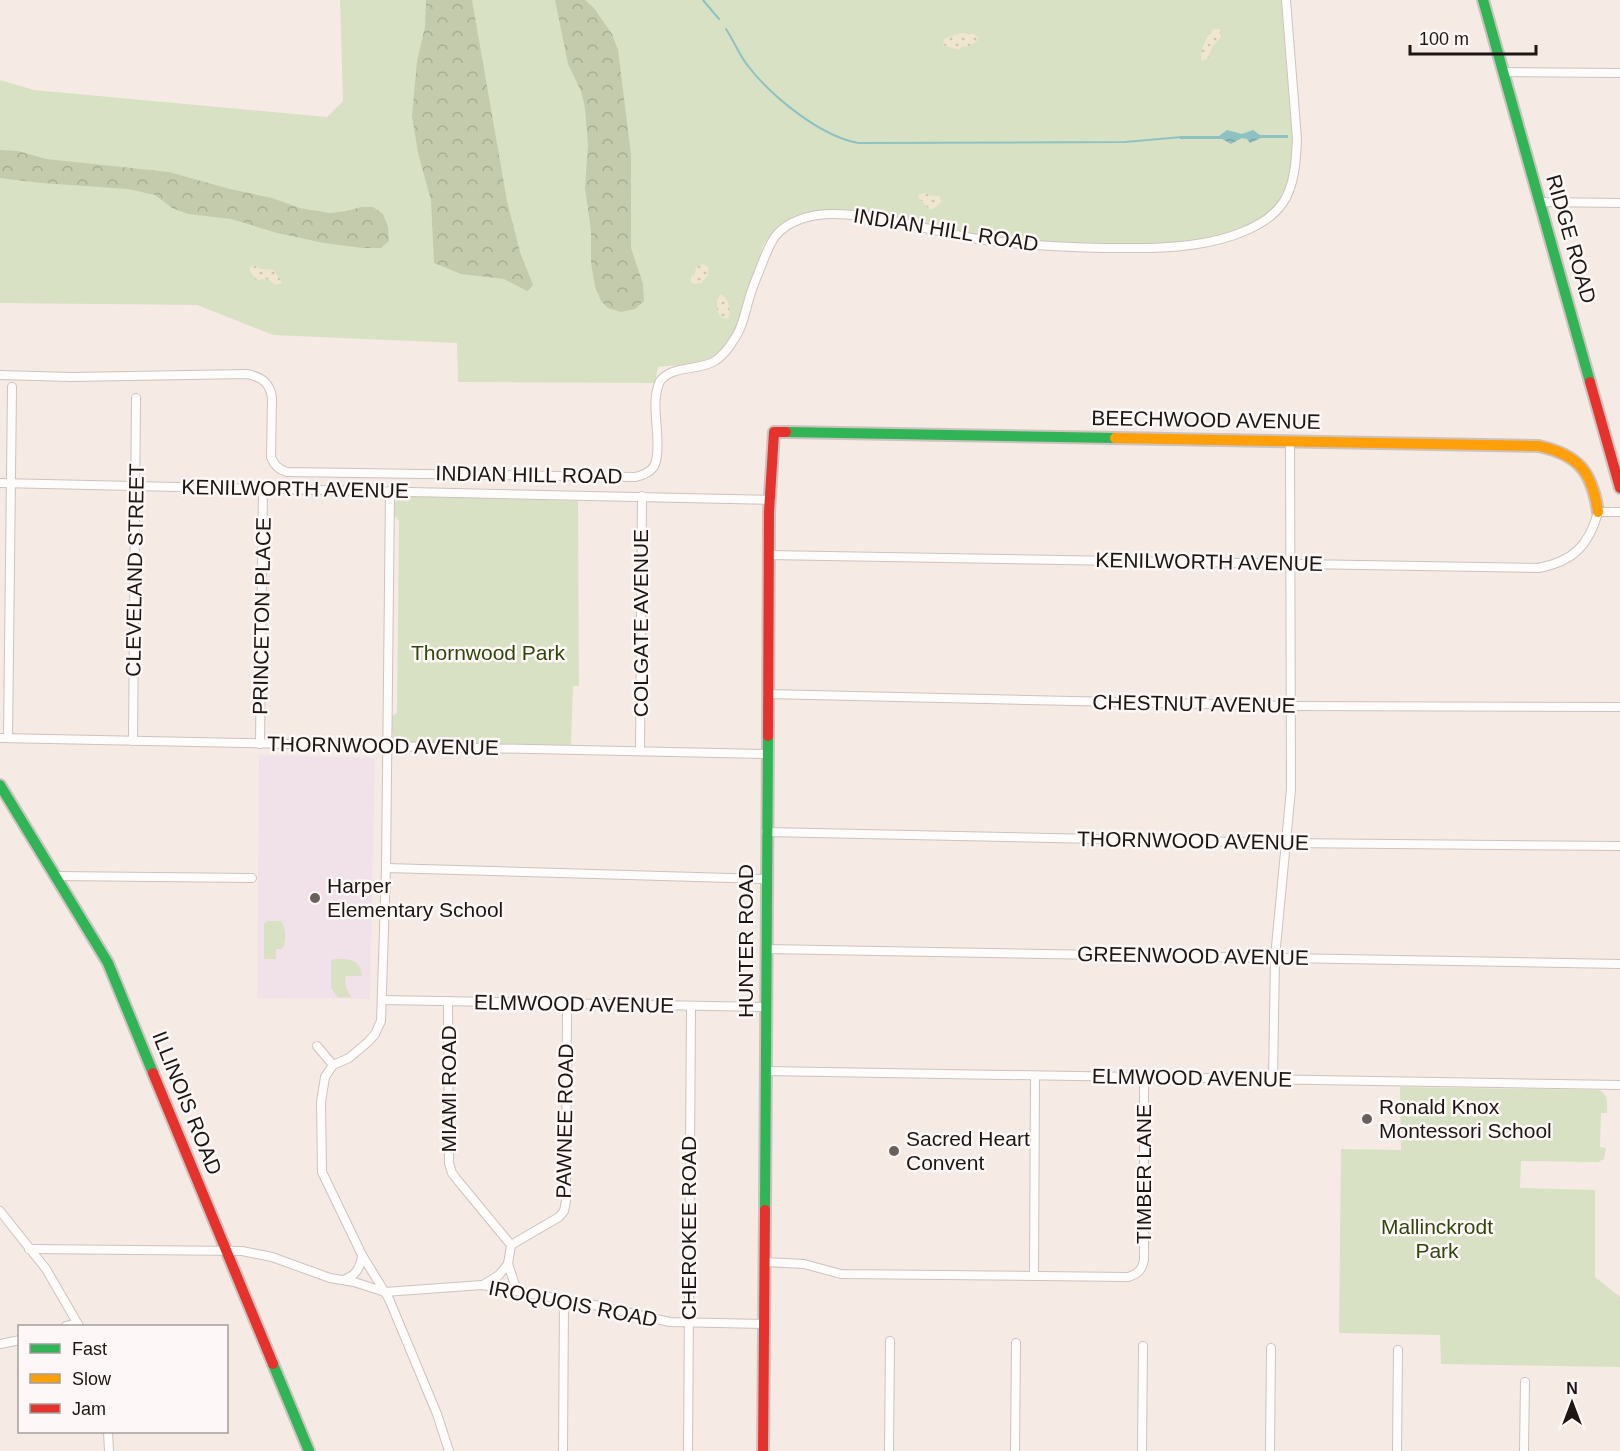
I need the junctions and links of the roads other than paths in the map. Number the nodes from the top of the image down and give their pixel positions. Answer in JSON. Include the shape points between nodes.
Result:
{"nodes":[{"id":1,"x":1286,"y":0,"type":"edge"},
{"id":2,"x":1483,"y":0,"type":"edge"},
{"id":3,"x":1503,"y":72,"type":"junction"},
{"id":4,"x":1620,"y":73,"type":"edge"},
{"id":5,"x":1541,"y":202,"type":"junction"},
{"id":6,"x":1620,"y":203,"type":"edge"},
{"id":7,"x":0,"y":375,"type":"edge"},
{"id":8,"x":12,"y":387,"type":"dead end"},
{"id":9,"x":136,"y":398,"type":"dead end"},
{"id":10,"x":774,"y":432,"type":"joint"},
{"id":11,"x":1290,"y":441,"type":"junction"},
{"id":12,"x":0,"y":483,"type":"edge"},
{"id":13,"x":11,"y":483,"type":"junction"},
{"id":14,"x":137,"y":485,"type":"junction"},
{"id":15,"x":263,"y":488,"type":"junction"},
{"id":16,"x":1620,"y":488,"type":"edge"},
{"id":17,"x":390,"y":491,"type":"junction"},
{"id":18,"x":642,"y":496,"type":"junction"},
{"id":19,"x":771,"y":500,"type":"junction"},
{"id":20,"x":1598,"y":512,"type":"junction"},
{"id":21,"x":1620,"y":513,"type":"edge"},
{"id":22,"x":768,"y":555,"type":"junction"},
{"id":23,"x":1291,"y":564,"type":"junction"},
{"id":24,"x":767,"y":694,"type":"junction"},
{"id":25,"x":1290,"y":706,"type":"junction"},
{"id":26,"x":1620,"y":707,"type":"edge"},
{"id":27,"x":4,"y":738,"type":"edge"},
{"id":28,"x":134,"y":741,"type":"junction"},
{"id":29,"x":260,"y":744,"type":"junction"},
{"id":30,"x":387,"y":746,"type":"junction"},
{"id":31,"x":640,"y":751,"type":"junction"},
{"id":32,"x":766,"y":754,"type":"junction"},
{"id":33,"x":0,"y":785,"type":"edge"},
{"id":34,"x":766,"y":832,"type":"junction"},
{"id":35,"x":1286,"y":843,"type":"junction"},
{"id":36,"x":1620,"y":846,"type":"edge"},
{"id":37,"x":386,"y":868,"type":"junction"},
{"id":38,"x":56,"y":876,"type":"junction"},
{"id":39,"x":252,"y":879,"type":"dead end"},
{"id":40,"x":766,"y":879,"type":"junction"},
{"id":41,"x":766,"y":949,"type":"junction"},
{"id":42,"x":1275,"y":957,"type":"junction"},
{"id":43,"x":1620,"y":964,"type":"edge"},
{"id":44,"x":382,"y":1000,"type":"junction"},
{"id":45,"x":448,"y":1001,"type":"junction"},
{"id":46,"x":567,"y":1003,"type":"junction"},
{"id":47,"x":691,"y":1006,"type":"junction"},
{"id":48,"x":765,"y":1007,"type":"junction"},
{"id":49,"x":317,"y":1046,"type":"dead end"},
{"id":50,"x":333,"y":1065,"type":"junction"},
{"id":51,"x":765,"y":1071,"type":"junction"},
{"id":52,"x":1035,"y":1076,"type":"junction"},
{"id":53,"x":1144,"y":1078,"type":"junction"},
{"id":54,"x":1273,"y":1080,"type":"junction"},
{"id":55,"x":1620,"y":1085,"type":"edge"},
{"id":56,"x":0,"y":1210,"type":"edge"},
{"id":57,"x":511,"y":1245,"type":"junction"},
{"id":58,"x":29,"y":1249,"type":"junction"},
{"id":59,"x":227,"y":1252,"type":"junction"},
{"id":60,"x":362,"y":1255,"type":"junction"},
{"id":61,"x":765,"y":1262,"type":"junction"},
{"id":62,"x":508,"y":1264,"type":"junction"},
{"id":63,"x":1034,"y":1276,"type":"junction"},
{"id":64,"x":342,"y":1280,"type":"junction"},
{"id":65,"x":482,"y":1285,"type":"junction"},
{"id":66,"x":517,"y":1291,"type":"junction"},
{"id":67,"x":385,"y":1292,"type":"junction"},
{"id":68,"x":564,"y":1299,"type":"junction"},
{"id":69,"x":689,"y":1324,"type":"junction"},
{"id":70,"x":764,"y":1324,"type":"junction"},
{"id":71,"x":78,"y":1325,"type":"edge"},
{"id":72,"x":18,"y":1340,"type":"edge"},
{"id":73,"x":890,"y":1341,"type":"dead end"},
{"id":74,"x":1016,"y":1343,"type":"dead end"},
{"id":75,"x":0,"y":1344,"type":"edge"},
{"id":76,"x":1143,"y":1346,"type":"dead end"},
{"id":77,"x":1271,"y":1348,"type":"dead end"},
{"id":78,"x":1398,"y":1350,"type":"dead end"},
{"id":79,"x":1525,"y":1382,"type":"dead end"},
{"id":80,"x":108,"y":1433,"type":"edge"},
{"id":81,"x":109,"y":1451,"type":"edge"},
{"id":82,"x":309,"y":1451,"type":"edge"},
{"id":83,"x":449,"y":1451,"type":"edge"},
{"id":84,"x":563,"y":1451,"type":"edge"},
{"id":85,"x":688,"y":1451,"type":"edge"},
{"id":86,"x":764,"y":1451,"type":"edge"},
{"id":87,"x":889,"y":1451,"type":"edge"},
{"id":88,"x":1015,"y":1451,"type":"edge"},
{"id":89,"x":1142,"y":1451,"type":"edge"},
{"id":90,"x":1270,"y":1451,"type":"edge"},
{"id":91,"x":1396,"y":1451,"type":"edge"},
{"id":92,"x":1524,"y":1451,"type":"edge"}],
"edges":[{"from":1,"to":7,"type":"street","name":"INDIAN HILL ROAD","via":[[1296,157],[1287,196],[1274,212],[1247,229],[1199,244],[1129,248],[968,238],[846,214],[800,219],[783,228],[771,241],[740,329],[722,354],[707,364],[670,373],[660,381],[656,461],[643,475],[286,472],[271,457],[271,390],[258,376]]},
{"from":2,"to":3,"type":"street","name":"RIDGE ROAD"},
{"from":3,"to":4,"type":"street"},
{"from":3,"to":5,"type":"street","name":"RIDGE ROAD"},
{"from":5,"to":6,"type":"street"},
{"from":5,"to":16,"type":"street","name":"RIDGE ROAD"},
{"from":8,"to":13,"type":"street"},
{"from":9,"to":14,"type":"street","name":"CLEVELAND STREET"},
{"from":10,"to":11,"type":"street","name":"BEECHWOOD AVENUE"},
{"from":10,"to":19,"type":"street","name":"HUNTER ROAD"},
{"from":11,"to":20,"type":"street","name":"BEECHWOOD AVENUE","via":[[1554,448],[1574,458],[1588,474]]},
{"from":11,"to":23,"type":"street"},
{"from":12,"to":13,"type":"street","name":"KENILWORTH AVENUE"},
{"from":13,"to":14,"type":"street","name":"KENILWORTH AVENUE"},
{"from":13,"to":27,"type":"street"},
{"from":14,"to":15,"type":"street","name":"KENILWORTH AVENUE"},
{"from":14,"to":28,"type":"street","name":"CLEVELAND STREET"},
{"from":15,"to":17,"type":"street","name":"KENILWORTH AVENUE"},
{"from":15,"to":29,"type":"street","name":"PRINCETON PLACE"},
{"from":17,"to":18,"type":"street","name":"KENILWORTH AVENUE"},
{"from":17,"to":30,"type":"street"},
{"from":18,"to":19,"type":"street","name":"KENILWORTH AVENUE"},
{"from":18,"to":31,"type":"street","name":"COLGATE AVENUE"},
{"from":19,"to":22,"type":"street","name":"HUNTER ROAD"},
{"from":20,"to":21,"type":"street"},
{"from":20,"to":23,"type":"street","name":"KENILWORTH AVENUE","via":[[1590,536],[1574,555],[1545,567]]},
{"from":22,"to":23,"type":"street","name":"KENILWORTH AVENUE"},
{"from":22,"to":24,"type":"street","name":"HUNTER ROAD"},
{"from":23,"to":25,"type":"street"},
{"from":24,"to":25,"type":"street","name":"CHESTNUT AVENUE"},
{"from":24,"to":32,"type":"street","name":"HUNTER ROAD"},
{"from":25,"to":26,"type":"street","name":"CHESTNUT AVENUE"},
{"from":25,"to":35,"type":"street","via":[[1291,789]]},
{"from":27,"to":28,"type":"street","name":"THORNWOOD AVENUE"},
{"from":28,"to":29,"type":"street","name":"THORNWOOD AVENUE"},
{"from":29,"to":30,"type":"street","name":"THORNWOOD AVENUE"},
{"from":30,"to":31,"type":"street","name":"THORNWOOD AVENUE"},
{"from":30,"to":37,"type":"street"},
{"from":31,"to":32,"type":"street","name":"THORNWOOD AVENUE"},
{"from":32,"to":34,"type":"street","name":"HUNTER ROAD"},
{"from":33,"to":38,"type":"street","name":"ILLINOIS ROAD"},
{"from":34,"to":35,"type":"street","name":"THORNWOOD AVENUE"},
{"from":34,"to":40,"type":"street","name":"HUNTER ROAD"},
{"from":35,"to":36,"type":"street","name":"THORNWOOD AVENUE"},
{"from":35,"to":42,"type":"street"},
{"from":37,"to":40,"type":"street"},
{"from":37,"to":44,"type":"street"},
{"from":38,"to":39,"type":"street"},
{"from":38,"to":59,"type":"street","name":"ILLINOIS ROAD","via":[[108,963]]},
{"from":40,"to":41,"type":"street","name":"HUNTER ROAD"},
{"from":41,"to":42,"type":"street","name":"GREENWOOD AVENUE"},
{"from":41,"to":48,"type":"street","name":"HUNTER ROAD"},
{"from":42,"to":43,"type":"street","name":"GREENWOOD AVENUE"},
{"from":42,"to":54,"type":"street"},
{"from":44,"to":45,"type":"street","name":"ELMWOOD AVENUE"},
{"from":44,"to":50,"type":"street","via":[[381,1021],[375,1034],[349,1058]]},
{"from":45,"to":46,"type":"street","name":"ELMWOOD AVENUE"},
{"from":45,"to":57,"type":"street","name":"MIAMI ROAD","via":[[449,1163],[452,1173]]},
{"from":46,"to":47,"type":"street","name":"ELMWOOD AVENUE"},
{"from":46,"to":57,"type":"street","name":"PAWNEE ROAD","via":[[564,1211]]},
{"from":47,"to":48,"type":"street","name":"ELMWOOD AVENUE"},
{"from":47,"to":69,"type":"street","name":"CHEROKEE ROAD"},
{"from":48,"to":51,"type":"street","name":"HUNTER ROAD"},
{"from":49,"to":50,"type":"street"},
{"from":50,"to":60,"type":"street","via":[[325,1077],[322,1094],[322,1172]]},
{"from":51,"to":52,"type":"street","name":"ELMWOOD AVENUE"},
{"from":51,"to":61,"type":"street","name":"HUNTER ROAD"},
{"from":52,"to":53,"type":"street","name":"ELMWOOD AVENUE"},
{"from":52,"to":63,"type":"street"},
{"from":53,"to":54,"type":"street","name":"ELMWOOD AVENUE"},
{"from":53,"to":63,"type":"street","name":"TIMBER LANE","via":[[1144,1260],[1138,1273],[1128,1277]]},
{"from":54,"to":55,"type":"street","name":"ELMWOOD AVENUE"},
{"from":56,"to":58,"type":"street"},
{"from":57,"to":62,"type":"street"},
{"from":58,"to":59,"type":"street","name":"IROQUOIS ROAD"},
{"from":58,"to":71,"type":"street","via":[[51,1276]]},
{"from":59,"to":64,"type":"street","name":"IROQUOIS ROAD","via":[[257,1253]]},
{"from":59,"to":82,"type":"street","name":"ILLINOIS ROAD"},
{"from":60,"to":64,"type":"street","via":[[354,1275]]},
{"from":60,"to":67,"type":"street"},
{"from":61,"to":63,"type":"street","via":[[804,1264],[841,1274]]},
{"from":61,"to":70,"type":"street","name":"HUNTER ROAD"},
{"from":62,"to":65,"type":"street"},
{"from":62,"to":66,"type":"street"},
{"from":64,"to":67,"type":"street","name":"IROQUOIS ROAD"},
{"from":65,"to":66,"type":"street","name":"IROQUOIS ROAD"},
{"from":65,"to":67,"type":"street","name":"IROQUOIS ROAD"},
{"from":66,"to":68,"type":"street","name":"IROQUOIS ROAD"},
{"from":67,"to":83,"type":"street"},
{"from":68,"to":69,"type":"street","name":"IROQUOIS ROAD"},
{"from":68,"to":84,"type":"street"},
{"from":69,"to":70,"type":"street","name":"IROQUOIS ROAD"},
{"from":69,"to":85,"type":"street","name":"CHEROKEE ROAD"},
{"from":70,"to":86,"type":"street","name":"HUNTER ROAD"},
{"from":72,"to":75,"type":"street"},
{"from":73,"to":87,"type":"street"},
{"from":74,"to":88,"type":"street"},
{"from":76,"to":89,"type":"street"},
{"from":77,"to":90,"type":"street"},
{"from":78,"to":91,"type":"street"},
{"from":79,"to":92,"type":"street"},
{"from":80,"to":81,"type":"street"}]}
